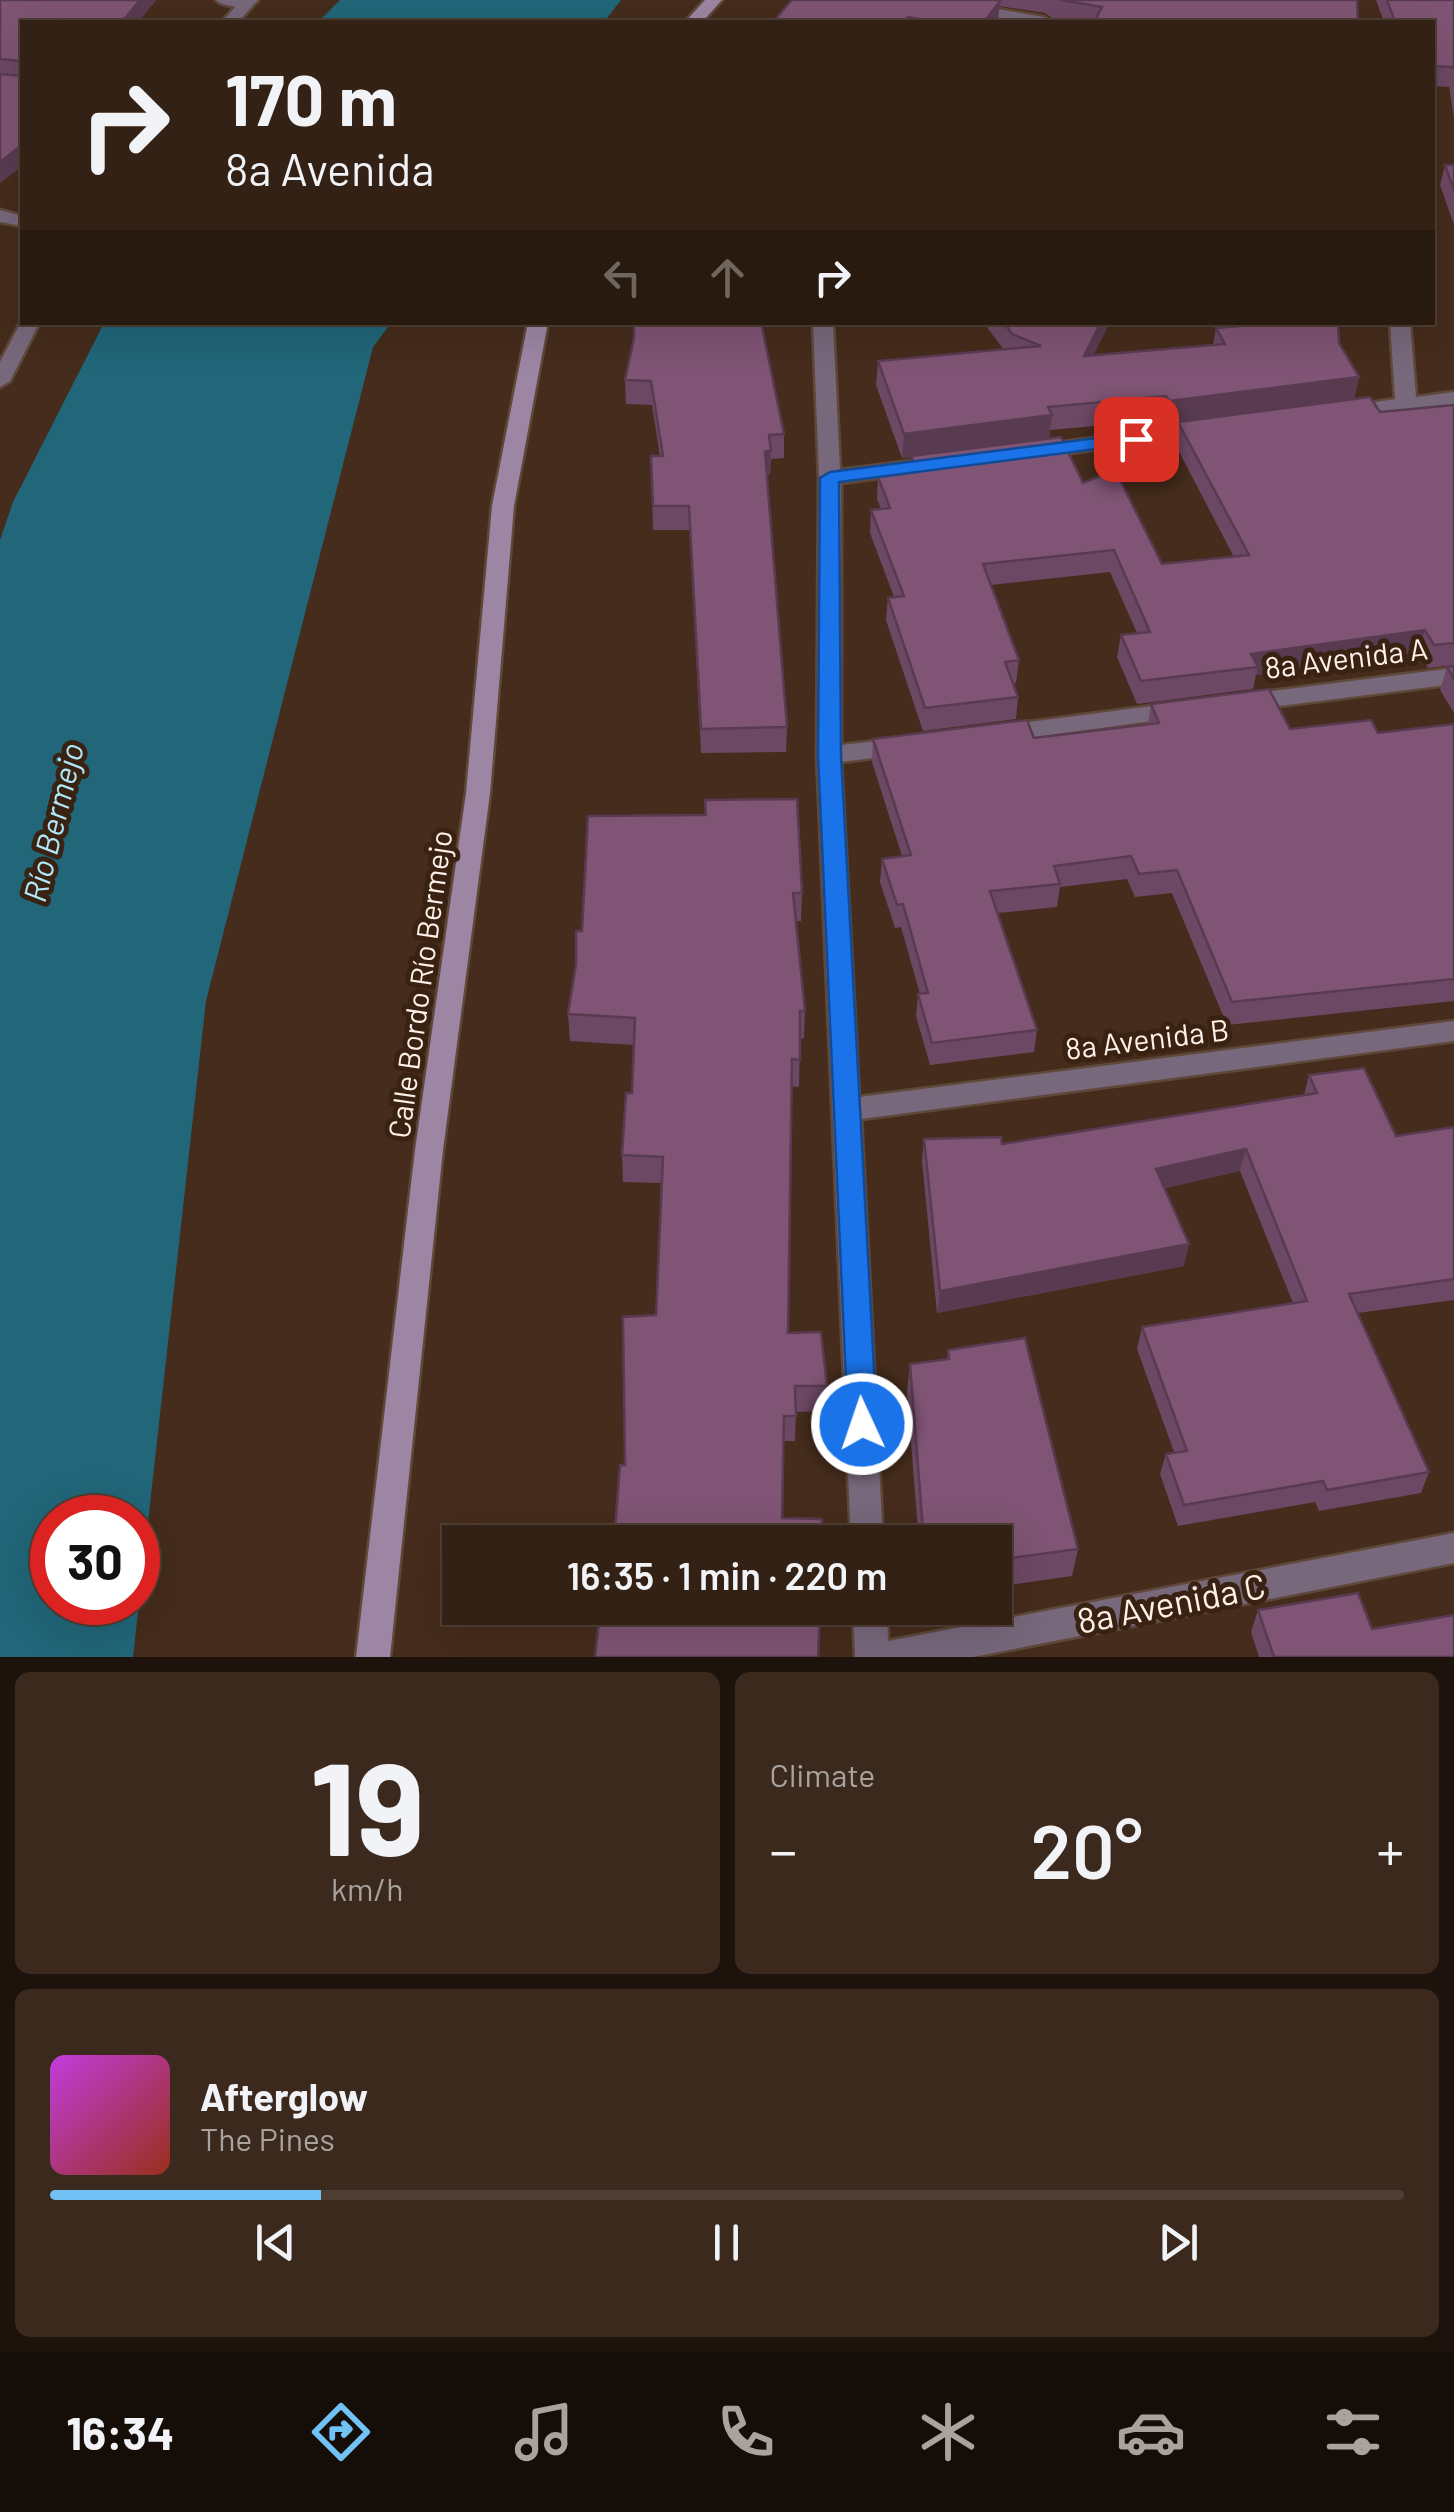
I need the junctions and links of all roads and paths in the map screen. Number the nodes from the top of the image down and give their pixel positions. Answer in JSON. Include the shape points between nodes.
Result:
{"nodes":[{"id":1,"x":224,"y":0,"type":"edge"},
{"id":2,"x":250,"y":0,"type":"edge"},
{"id":3,"x":714,"y":0,"type":"edge"},
{"id":4,"x":916,"y":0,"type":"edge"},
{"id":5,"x":232,"y":20,"type":"edge"},
{"id":6,"x":695,"y":20,"type":"edge"},
{"id":7,"x":1032,"y":20,"type":"edge"},
{"id":8,"x":29,"y":325,"type":"edge"},
{"id":9,"x":537,"y":325,"type":"edge"},
{"id":10,"x":824,"y":325,"type":"edge"},
{"id":11,"x":1400,"y":325,"type":"edge"},
{"id":12,"x":0,"y":382,"type":"edge"},
{"id":13,"x":1454,"y":398,"type":"edge"},
{"id":14,"x":1406,"y":404,"type":"junction"},
{"id":15,"x":1328,"y":414,"type":"edge"},
{"id":16,"x":1232,"y":426,"type":"edge"},
{"id":17,"x":1002,"y":456,"type":"edge"},
{"id":18,"x":964,"y":461,"type":"edge"},
{"id":19,"x":830,"y":478,"type":"junction"},
{"id":20,"x":1454,"y":676,"type":"edge"},
{"id":21,"x":966,"y":738,"type":"edge"},
{"id":22,"x":927,"y":742,"type":"edge"},
{"id":23,"x":830,"y":755,"type":"junction"},
{"id":24,"x":1454,"y":1031,"type":"edge"},
{"id":25,"x":848,"y":1109,"type":"junction"},
{"id":26,"x":866,"y":1525,"type":"edge"},
{"id":27,"x":1454,"y":1548,"type":"edge"},
{"id":28,"x":871,"y":1625,"type":"edge"},
{"id":29,"x":373,"y":1657,"type":"edge"},
{"id":30,"x":872,"y":1657,"type":"edge"},
{"id":31,"x":889,"y":1657,"type":"edge"}],
"edges":[{"from":1,"to":2,"type":"street"},
{"from":2,"to":5,"type":"street"},
{"from":3,"to":6,"type":"main road"},
{"from":4,"to":7,"type":"street"},
{"from":8,"to":12,"type":"street"},
{"from":9,"to":29,"type":"main road","name":"Calle Bordo Río Bermejo","via":[[503,506],[478,793],[429,1150]]},
{"from":10,"to":19,"type":"street"},
{"from":11,"to":14,"type":"street"},
{"from":13,"to":14,"type":"street"},
{"from":14,"to":15,"type":"street"},
{"from":16,"to":17,"type":"street"},
{"from":18,"to":19,"type":"street"},
{"from":19,"to":23,"type":"street"},
{"from":20,"to":21,"type":"street","name":"8a Avenida A"},
{"from":22,"to":23,"type":"street"},
{"from":23,"to":25,"type":"street"},
{"from":24,"to":25,"type":"street","name":"8a Avenida B"},
{"from":25,"to":26,"type":"street"},
{"from":27,"to":31,"type":"street","name":"8a Avenida C"},
{"from":28,"to":30,"type":"street"}]}
